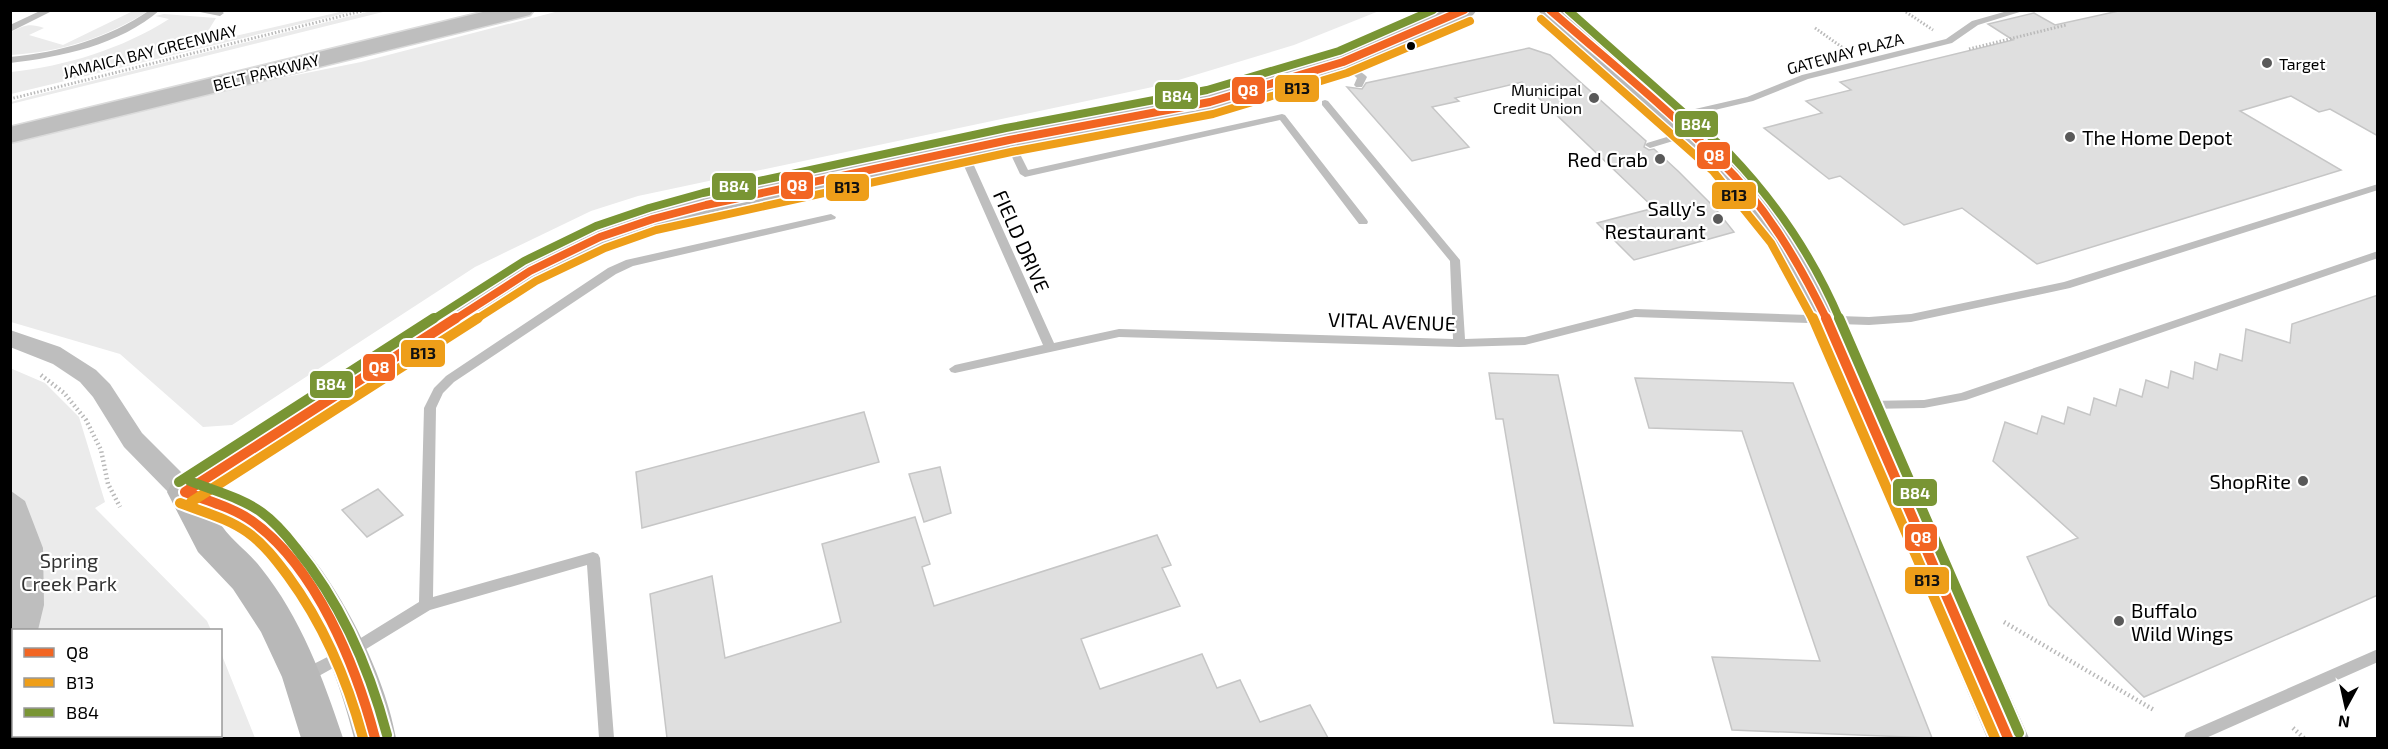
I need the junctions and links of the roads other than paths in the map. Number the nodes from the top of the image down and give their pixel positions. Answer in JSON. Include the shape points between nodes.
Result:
{"nodes":[{"id":1,"x":50,"y":10,"type":"edge"},
{"id":2,"x":156,"y":10,"type":"edge"},
{"id":3,"x":194,"y":10,"type":"edge"},
{"id":4,"x":425,"y":10,"type":"edge"},
{"id":5,"x":447,"y":10,"type":"edge"},
{"id":6,"x":522,"y":10,"type":"edge"},
{"id":7,"x":1415,"y":10,"type":"edge"},
{"id":8,"x":1465,"y":10,"type":"edge"},
{"id":9,"x":1549,"y":10,"type":"edge"},
{"id":10,"x":2022,"y":10,"type":"edge"},
{"id":11,"x":220,"y":13,"type":"dead end"},
{"id":12,"x":10,"y":29,"type":"edge"},
{"id":13,"x":316,"y":42,"type":"junction"},
{"id":14,"x":10,"y":60,"type":"edge"},
{"id":15,"x":1355,"y":74,"type":"junction"},
{"id":16,"x":1373,"y":82,"type":"dead end"},
{"id":17,"x":1325,"y":104,"type":"dead end"},
{"id":18,"x":10,"y":117,"type":"edge"},
{"id":19,"x":1082,"y":125,"type":"junction"},
{"id":20,"x":1681,"y":125,"type":"junction"},
{"id":21,"x":10,"y":135,"type":"edge"},
{"id":22,"x":1009,"y":140,"type":"junction"},
{"id":23,"x":1650,"y":145,"type":"dead end"},
{"id":24,"x":963,"y":150,"type":"junction"},
{"id":25,"x":2378,"y":187,"type":"edge"},
{"id":26,"x":831,"y":217,"type":"dead end"},
{"id":27,"x":1363,"y":222,"type":"dead end"},
{"id":28,"x":2378,"y":254,"type":"edge"},
{"id":29,"x":1827,"y":320,"type":"junction"},
{"id":30,"x":10,"y":338,"type":"edge"},
{"id":31,"x":1460,"y":343,"type":"junction"},
{"id":32,"x":1050,"y":347,"type":"junction"},
{"id":33,"x":955,"y":369,"type":"dead end"},
{"id":34,"x":1864,"y":405,"type":"junction"},
{"id":35,"x":185,"y":492,"type":"junction"},
{"id":36,"x":426,"y":605,"type":"junction"},
{"id":37,"x":348,"y":653,"type":"junction"},
{"id":38,"x":2378,"y":655,"type":"edge"},
{"id":39,"x":302,"y":677,"type":"junction"},
{"id":40,"x":322,"y":738,"type":"edge"},
{"id":41,"x":375,"y":738,"type":"edge"},
{"id":42,"x":607,"y":738,"type":"edge"},
{"id":43,"x":2008,"y":738,"type":"edge"},
{"id":44,"x":2191,"y":738,"type":"edge"}],
"edges":[{"from":1,"to":12,"type":"lane"},
{"from":2,"to":14,"type":"lane","via":[[122,31],[84,45]]},
{"from":3,"to":11,"type":"lane"},
{"from":4,"to":13,"type":"highway"},
{"from":5,"to":13,"type":"highway","name":"BELT PARKWAY"},
{"from":6,"to":21,"type":"highway","name":"BELT PARKWAY"},
{"from":7,"to":19,"type":"main road","via":[[1294,61]]},
{"from":8,"to":15,"type":"main road"},
{"from":9,"to":20,"type":"main road"},
{"from":10,"to":20,"type":"lane","name":"GATEWAY PLAZA","via":[[1975,23],[1950,41],[1805,77]]},
{"from":13,"to":18,"type":"highway","name":"BELT PARKWAY"},
{"from":15,"to":16,"type":"lane"},
{"from":15,"to":19,"type":"main road","via":[[1289,80],[1210,102]]},
{"from":17,"to":31,"type":"lane","via":[[1455,260]]},
{"from":19,"to":22,"type":"main road"},
{"from":20,"to":23,"type":"lane","name":"GATEWAY PLAZA"},
{"from":20,"to":29,"type":"main road","via":[[1735,177],[1784,239]]},
{"from":22,"to":24,"type":"main road"},
{"from":22,"to":27,"type":"lane","via":[[1026,174],[1282,117]]},
{"from":24,"to":32,"type":"lane","name":"FIELD DRIVE"},
{"from":24,"to":35,"type":"main road","via":[[680,212],[577,247],[522,276]]},
{"from":25,"to":29,"type":"lane","name":"VITAL AVENUE","via":[[2066,285],[1930,315],[1879,321]]},
{"from":26,"to":36,"type":"lane","via":[[630,263],[612,271],[450,379],[438,391],[430,408]]},
{"from":28,"to":34,"type":"lane","via":[[1962,397],[1906,405]]},
{"from":29,"to":31,"type":"lane","name":"VITAL AVENUE","via":[[1635,313],[1525,341]]},
{"from":29,"to":34,"type":"main road"},
{"from":30,"to":35,"type":"street","via":[[59,357],[87,375],[108,398],[133,439]]},
{"from":31,"to":32,"type":"lane","name":"VITAL AVENUE","via":[[1119,333]]},
{"from":32,"to":33,"type":"lane","name":"VITAL AVENUE"},
{"from":34,"to":43,"type":"main road"},
{"from":35,"to":37,"type":"main road","via":[[248,518],[268,535],[314,590]]},
{"from":35,"to":39,"type":"main road","via":[[211,541],[247,578],[261,599]]},
{"from":36,"to":37,"type":"lane"},
{"from":36,"to":42,"type":"lane","via":[[593,558]]},
{"from":37,"to":39,"type":"lane"},
{"from":37,"to":41,"type":"main road"},
{"from":38,"to":44,"type":"lane"},
{"from":39,"to":40,"type":"main road"}]}
